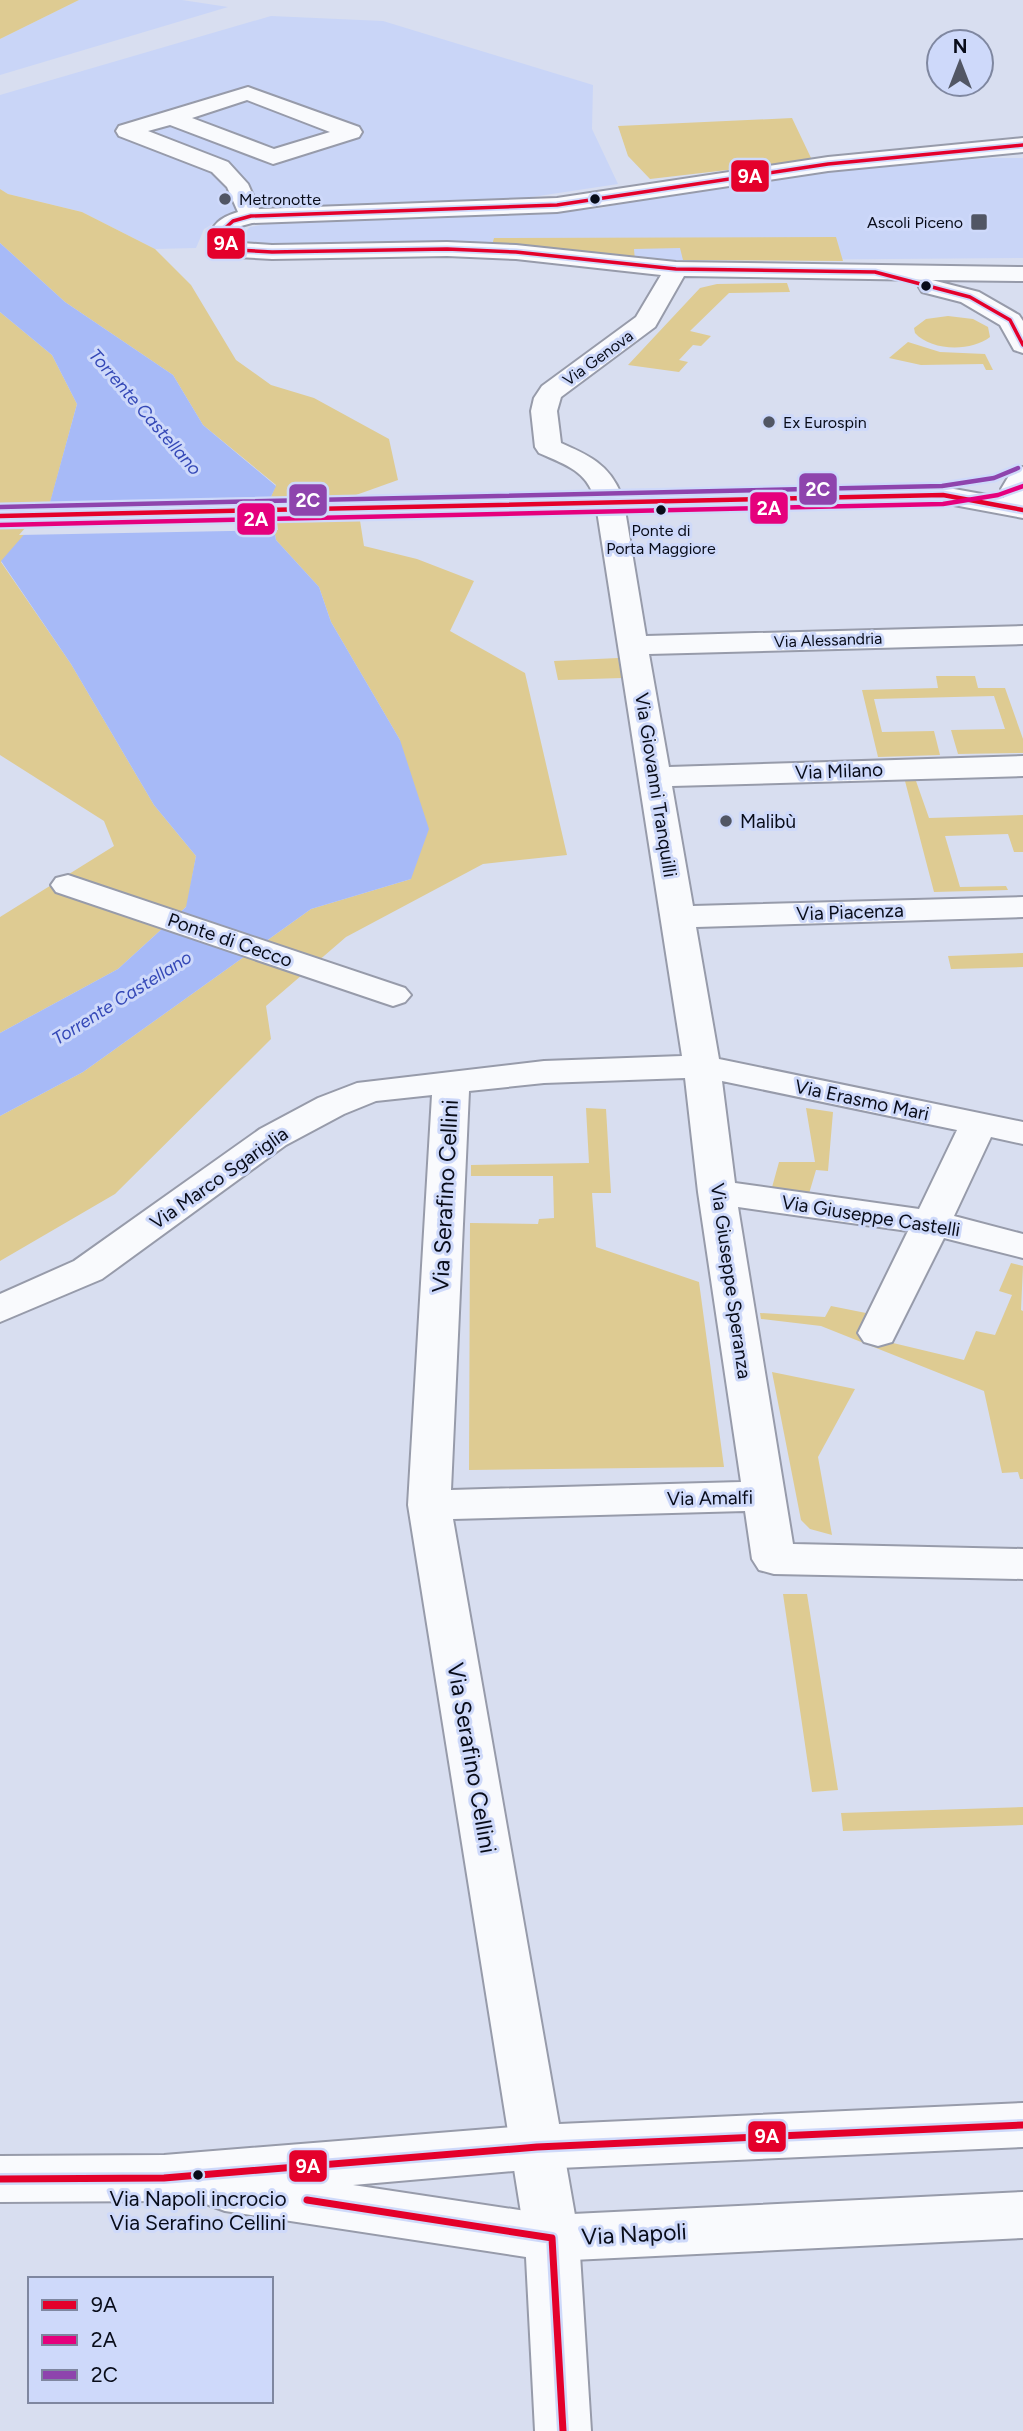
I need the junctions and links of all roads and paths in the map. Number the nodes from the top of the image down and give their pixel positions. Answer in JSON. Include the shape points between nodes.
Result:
{"nodes":[{"id":1,"x":170,"y":117,"type":"junction"},
{"id":2,"x":1023,"y":145,"type":"edge"},
{"id":3,"x":251,"y":216,"type":"junction"},
{"id":4,"x":676,"y":269,"type":"junction"},
{"id":5,"x":875,"y":272,"type":"junction"},
{"id":6,"x":1012,"y":275,"type":"edge"},
{"id":7,"x":974,"y":299,"type":"junction"},
{"id":8,"x":1023,"y":305,"type":"edge"},
{"id":9,"x":1023,"y":318,"type":"edge"},
{"id":10,"x":1023,"y":328,"type":"edge"},
{"id":11,"x":1023,"y":345,"type":"edge"},
{"id":12,"x":1022,"y":492,"type":"edge"},
{"id":13,"x":610,"y":504,"type":"junction"},
{"id":14,"x":0,"y":516,"type":"edge"},
{"id":15,"x":1023,"y":635,"type":"edge"},
{"id":16,"x":633,"y":645,"type":"junction"},
{"id":17,"x":1023,"y":766,"type":"edge"},
{"id":18,"x":654,"y":777,"type":"junction"},
{"id":19,"x":68,"y":885,"type":"dead end"},
{"id":20,"x":1023,"y":907,"type":"edge"},
{"id":21,"x":677,"y":917,"type":"junction"},
{"id":22,"x":393,"y":995,"type":"dead end"},
{"id":23,"x":702,"y":1066,"type":"junction"},
{"id":24,"x":451,"y":1083,"type":"junction"},
{"id":25,"x":979,"y":1124,"type":"junction"},
{"id":26,"x":1023,"y":1133,"type":"edge"},
{"id":27,"x":717,"y":1192,"type":"junction"},
{"id":28,"x":930,"y":1222,"type":"junction"},
{"id":29,"x":1023,"y":1246,"type":"edge"},
{"id":30,"x":0,"y":1309,"type":"edge"},
{"id":31,"x":878,"y":1333,"type":"dead end"},
{"id":32,"x":762,"y":1496,"type":"junction"},
{"id":33,"x":429,"y":1505,"type":"junction"},
{"id":34,"x":1023,"y":1564,"type":"edge"},
{"id":35,"x":1023,"y":2125,"type":"edge"},
{"id":36,"x":537,"y":2147,"type":"junction"},
{"id":37,"x":164,"y":2178,"type":"junction"},
{"id":38,"x":0,"y":2179,"type":"edge"},
{"id":39,"x":1023,"y":2215,"type":"edge"},
{"id":40,"x":552,"y":2238,"type":"junction"},
{"id":41,"x":563,"y":2431,"type":"edge"}],
"edges":[{"from":1,"to":1,"type":"street","via":[[273,157],[351,132],[248,93]]},
{"from":1,"to":3,"type":"street","via":[[127,131],[220,167],[237,184]]},
{"from":2,"to":3,"type":"street","via":[[828,164],[556,205]]},
{"from":3,"to":4,"type":"street","via":[[222,231],[222,241],[237,250],[516,252]]},
{"from":4,"to":5,"type":"street"},
{"from":4,"to":13,"type":"street","name":"Via Genova","via":[[646,322],[551,391],[543,403],[548,447],[595,470]]},
{"from":5,"to":6,"type":"street"},
{"from":5,"to":7,"type":"street"},
{"from":6,"to":7,"type":"street","via":[[980,277],[965,285],[964,291]]},
{"from":7,"to":8,"type":"street"},
{"from":7,"to":11,"type":"street","via":[[1010,320]]},
{"from":9,"to":10,"type":"street"},
{"from":12,"to":13,"type":"street"},
{"from":13,"to":14,"type":"street"},
{"from":13,"to":16,"type":"street","name":"Via Giovanni Tranquilli"},
{"from":15,"to":16,"type":"street","name":"Via Alessandria"},
{"from":16,"to":18,"type":"street","name":"Via Giovanni Tranquilli"},
{"from":17,"to":18,"type":"street","name":"Via Milano"},
{"from":18,"to":21,"type":"street","name":"Via Giovanni Tranquilli"},
{"from":19,"to":22,"type":"street","name":"Ponte di Cecco"},
{"from":20,"to":21,"type":"street","name":"Via Piacenza"},
{"from":21,"to":23,"type":"street","name":"Via Giovanni Tranquilli"},
{"from":23,"to":24,"type":"street","name":"Via Erasmo Mari","via":[[544,1073]]},
{"from":23,"to":25,"type":"street","name":"Via Erasmo Mari"},
{"from":23,"to":27,"type":"street","name":"Via Giuseppe Speranza"},
{"from":24,"to":30,"type":"street","name":"Via Marco Sgariglia","via":[[370,1091],[331,1106],[273,1138],[88,1270]]},
{"from":24,"to":33,"type":"street","name":"Via Serafino Cellini"},
{"from":25,"to":26,"type":"street","name":"Via Erasmo Mari"},
{"from":25,"to":28,"type":"street"},
{"from":27,"to":28,"type":"street","name":"Via Giuseppe Castelli"},
{"from":27,"to":32,"type":"street","name":"Via Giuseppe Speranza"},
{"from":28,"to":29,"type":"street","name":"Via Giuseppe Castelli"},
{"from":28,"to":31,"type":"street"},
{"from":32,"to":33,"type":"street","name":"Via Amalfi"},
{"from":32,"to":34,"type":"street","name":"Via Amalfi","via":[[774,1559]]},
{"from":33,"to":36,"type":"street","name":"Via Serafino Cellini"},
{"from":35,"to":36,"type":"street","name":"Via Napoli"},
{"from":36,"to":37,"type":"street","name":"Via Napoli"},
{"from":36,"to":40,"type":"street","name":"Via Serafino Cellini"},
{"from":37,"to":38,"type":"street","name":"Via Napoli"},
{"from":37,"to":40,"type":"street","name":"Via Napoli"},
{"from":39,"to":40,"type":"street","name":"Via Napoli"},
{"from":40,"to":41,"type":"street","name":"Via Serafino Cellini"}]}
